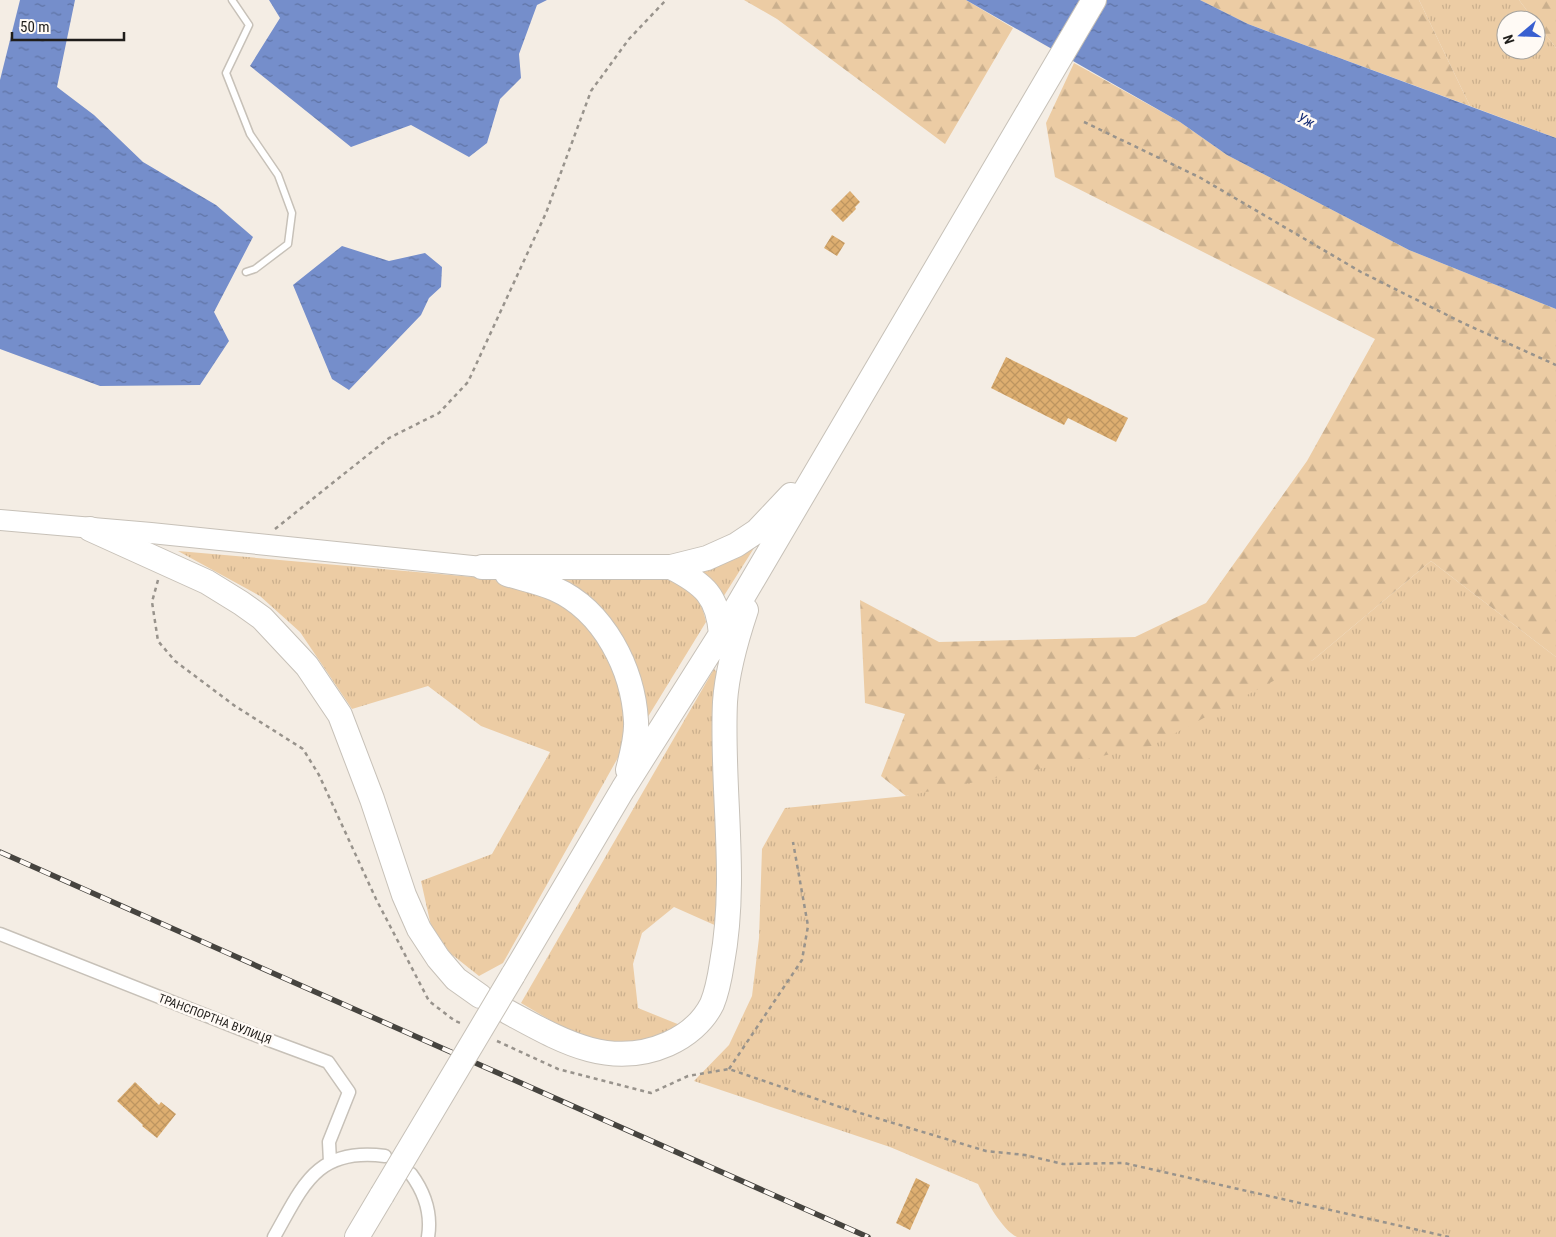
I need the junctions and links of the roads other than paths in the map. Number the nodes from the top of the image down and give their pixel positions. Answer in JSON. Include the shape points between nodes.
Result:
{"nodes":[{"id":1,"x":232,"y":0,"type":"edge"},
{"id":2,"x":1094,"y":0,"type":"edge"},
{"id":3,"x":246,"y":272,"type":"dead end"},
{"id":4,"x":821,"y":463,"type":"junction"},
{"id":5,"x":0,"y":520,"type":"edge"},
{"id":6,"x":90,"y":529,"type":"junction"},
{"id":7,"x":482,"y":567,"type":"junction"},
{"id":8,"x":671,"y":568,"type":"junction"},
{"id":9,"x":757,"y":573,"type":"junction"},
{"id":10,"x":721,"y":634,"type":"junction"},
{"id":11,"x":623,"y":789,"type":"junction"},
{"id":12,"x":0,"y":934,"type":"edge"},
{"id":13,"x":480,"y":996,"type":"dead end"},
{"id":14,"x":508,"y":1012,"type":"dead end"},
{"id":15,"x":385,"y":1156,"type":"dead end"},
{"id":16,"x":330,"y":1162,"type":"junction"},
{"id":17,"x":411,"y":1174,"type":"dead end"},
{"id":18,"x":274,"y":1237,"type":"edge"},
{"id":19,"x":357,"y":1237,"type":"edge"},
{"id":20,"x":428,"y":1237,"type":"edge"}],
"edges":[{"from":1,"to":3,"type":"lane","via":[[249,25],[226,73],[250,134],[278,175],[292,213],[288,244]]},
{"from":2,"to":4,"type":"highway"},
{"from":4,"to":8,"type":"highway","via":[[757,531],[707,558]]},
{"from":4,"to":9,"type":"highway"},
{"from":5,"to":6,"type":"main road"},
{"from":6,"to":7,"type":"main road"},
{"from":6,"to":13,"type":"highway","via":[[207,582],[241,603],[262,618],[307,666],[340,715],[419,929],[456,979]]},
{"from":7,"to":8,"type":"highway"},
{"from":7,"to":11,"type":"highway","via":[[556,589],[580,605],[610,638],[624,666],[636,722]]},
{"from":8,"to":10,"type":"highway","via":[[703,587],[720,615]]},
{"from":9,"to":10,"type":"highway"},
{"from":9,"to":14,"type":"highway","via":[[730,664],[725,700],[729,895],[726,943],[712,1003],[696,1026],[677,1040],[633,1055],[592,1051]]},
{"from":10,"to":11,"type":"highway"},
{"from":11,"to":19,"type":"highway","bridge":true},
{"from":12,"to":16,"type":"street","name":"ТРАНСПОРТНА ВУЛИЦЯ","via":[[328,1062],[349,1092],[329,1142]]},
{"from":15,"to":16,"type":"street","via":[[359,1154]]},
{"from":16,"to":18,"type":"street","via":[[317,1170],[304,1185]]},
{"from":17,"to":20,"type":"street","via":[[422,1188],[427,1207]]}]}
